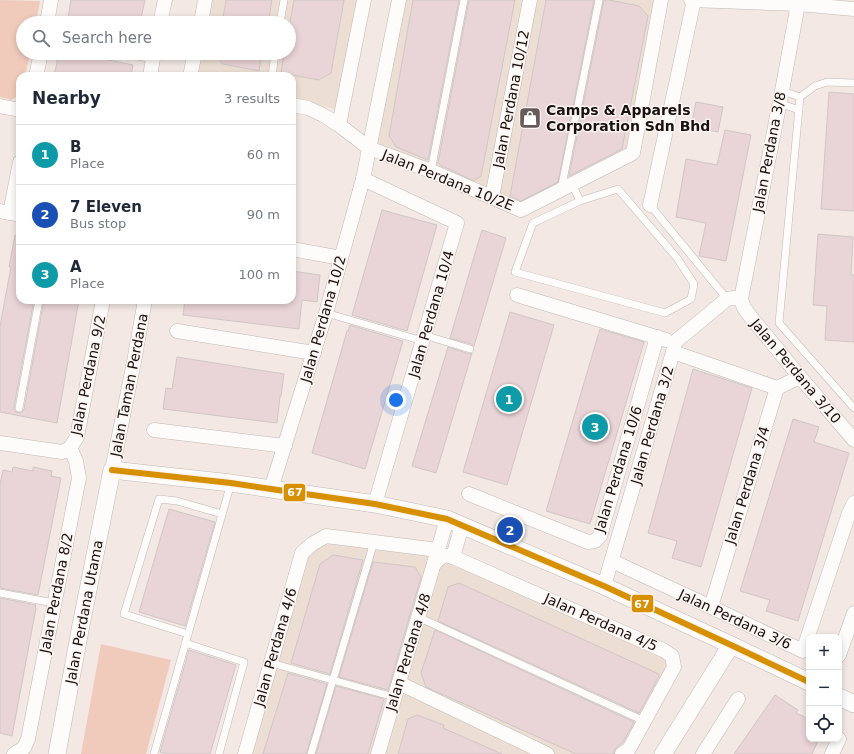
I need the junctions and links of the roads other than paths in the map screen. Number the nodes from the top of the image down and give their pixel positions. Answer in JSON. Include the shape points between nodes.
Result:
{"nodes":[{"id":1,"x":51,"y":0,"type":"edge"},
{"id":2,"x":165,"y":0,"type":"edge"},
{"id":3,"x":205,"y":0,"type":"edge"},
{"id":4,"x":284,"y":0,"type":"edge"},
{"id":5,"x":364,"y":0,"type":"edge"},
{"id":6,"x":399,"y":0,"type":"edge"},
{"id":7,"x":464,"y":0,"type":"edge"},
{"id":8,"x":530,"y":0,"type":"edge"},
{"id":9,"x":599,"y":0,"type":"edge"},
{"id":10,"x":661,"y":0,"type":"edge"},
{"id":11,"x":693,"y":0,"type":"edge"},
{"id":12,"x":798,"y":4,"type":"junction"},
{"id":13,"x":854,"y":9,"type":"edge"},
{"id":14,"x":48,"y":16,"type":"edge"},
{"id":15,"x":162,"y":16,"type":"edge"},
{"id":16,"x":202,"y":16,"type":"edge"},
{"id":17,"x":281,"y":16,"type":"edge"},
{"id":18,"x":39,"y":60,"type":"edge"},
{"id":19,"x":153,"y":60,"type":"edge"},
{"id":20,"x":193,"y":60,"type":"edge"},
{"id":21,"x":274,"y":60,"type":"edge"},
{"id":22,"x":37,"y":72,"type":"edge"},
{"id":23,"x":151,"y":72,"type":"edge"},
{"id":24,"x":191,"y":72,"type":"edge"},
{"id":25,"x":273,"y":72,"type":"edge"},
{"id":26,"x":854,"y":83,"type":"edge"},
{"id":27,"x":780,"y":97,"type":"junction"},
{"id":28,"x":800,"y":97,"type":"junction"},
{"id":29,"x":296,"y":105,"type":"edge"},
{"id":30,"x":0,"y":106,"type":"edge"},
{"id":31,"x":16,"y":109,"type":"edge"},
{"id":32,"x":799,"y":110,"type":"junction"},
{"id":33,"x":339,"y":125,"type":"junction"},
{"id":34,"x":369,"y":148,"type":"junction"},
{"id":35,"x":431,"y":171,"type":"junction"},
{"id":36,"x":363,"y":179,"type":"junction"},
{"id":37,"x":16,"y":182,"type":"edge"},
{"id":38,"x":566,"y":187,"type":"junction"},
{"id":39,"x":492,"y":197,"type":"junction"},
{"id":40,"x":580,"y":201,"type":"junction"},
{"id":41,"x":650,"y":205,"type":"joint"},
{"id":42,"x":10,"y":213,"type":"edge"},
{"id":43,"x":296,"y":250,"type":"edge"},
{"id":44,"x":341,"y":258,"type":"junction"},
{"id":45,"x":517,"y":295,"type":"dead end"},
{"id":46,"x":734,"y":299,"type":"junction"},
{"id":47,"x":38,"y":304,"type":"edge"},
{"id":48,"x":102,"y":304,"type":"edge"},
{"id":49,"x":144,"y":304,"type":"edge"},
{"id":50,"x":326,"y":314,"type":"junction"},
{"id":51,"x":177,"y":331,"type":"dead end"},
{"id":52,"x":657,"y":337,"type":"junction"},
{"id":53,"x":423,"y":338,"type":"junction"},
{"id":54,"x":674,"y":347,"type":"junction"},
{"id":55,"x":470,"y":350,"type":"dead end"},
{"id":56,"x":314,"y":353,"type":"junction"},
{"id":57,"x":800,"y":377,"type":"junction"},
{"id":58,"x":777,"y":388,"type":"junction"},
{"id":59,"x":19,"y":408,"type":"dead end"},
{"id":60,"x":854,"y":408,"type":"edge"},
{"id":61,"x":154,"y":430,"type":"dead end"},
{"id":62,"x":854,"y":440,"type":"edge"},
{"id":63,"x":0,"y":442,"type":"edge"},
{"id":64,"x":285,"y":446,"type":"junction"},
{"id":65,"x":70,"y":448,"type":"junction"},
{"id":66,"x":112,"y":470,"type":"junction"},
{"id":67,"x":231,"y":483,"type":"junction"},
{"id":68,"x":272,"y":489,"type":"junction"},
{"id":69,"x":469,"y":494,"type":"dead end"},
{"id":70,"x":854,"y":503,"type":"edge"},
{"id":71,"x":375,"y":504,"type":"junction"},
{"id":72,"x":222,"y":514,"type":"junction"},
{"id":73,"x":455,"y":522,"type":"junction"},
{"id":74,"x":374,"y":542,"type":"junction"},
{"id":75,"x":436,"y":557,"type":"junction"},
{"id":76,"x":453,"y":557,"type":"junction"},
{"id":77,"x":612,"y":561,"type":"junction"},
{"id":78,"x":604,"y":586,"type":"junction"},
{"id":79,"x":0,"y":593,"type":"edge"},
{"id":80,"x":54,"y":603,"type":"junction"},
{"id":81,"x":711,"y":607,"type":"junction"},
{"id":82,"x":854,"y":613,"type":"edge"},
{"id":83,"x":418,"y":617,"type":"junction"},
{"id":84,"x":188,"y":634,"type":"junction"},
{"id":85,"x":185,"y":643,"type":"junction"},
{"id":86,"x":731,"y":645,"type":"junction"},
{"id":87,"x":842,"y":647,"type":"edge"},
{"id":88,"x":271,"y":662,"type":"junction"},
{"id":89,"x":333,"y":680,"type":"junction"},
{"id":90,"x":806,"y":681,"type":"edge"},
{"id":91,"x":399,"y":683,"type":"junction"},
{"id":92,"x":394,"y":697,"type":"junction"},
{"id":93,"x":842,"y":698,"type":"edge"},
{"id":94,"x":738,"y":699,"type":"dead end"},
{"id":95,"x":854,"y":704,"type":"edge"},
{"id":96,"x":644,"y":721,"type":"junction"},
{"id":97,"x":838,"y":742,"type":"edge"},
{"id":98,"x":627,"y":752,"type":"edge"},
{"id":99,"x":14,"y":754,"type":"edge"},
{"id":100,"x":57,"y":754,"type":"edge"},
{"id":101,"x":154,"y":754,"type":"edge"},
{"id":102,"x":219,"y":754,"type":"edge"},
{"id":103,"x":245,"y":754,"type":"edge"},
{"id":104,"x":311,"y":754,"type":"edge"},
{"id":105,"x":378,"y":754,"type":"edge"},
{"id":106,"x":548,"y":754,"type":"edge"},
{"id":107,"x":663,"y":754,"type":"edge"},
{"id":108,"x":703,"y":754,"type":"edge"},
{"id":109,"x":832,"y":754,"type":"edge"}],
"edges":[{"from":1,"to":14,"type":"street"},
{"from":2,"to":15,"type":"street"},
{"from":3,"to":16,"type":"street"},
{"from":4,"to":17,"type":"lane"},
{"from":5,"to":33,"type":"street"},
{"from":6,"to":34,"type":"street","name":"Jalan Perdana 10/2"},
{"from":7,"to":35,"type":"lane"},
{"from":8,"to":39,"type":"street","name":"Jalan Perdana 10/12"},
{"from":9,"to":38,"type":"lane"},
{"from":10,"to":38,"type":"street","name":"Jalan Perdana 10/2E","via":[[633,153]]},
{"from":11,"to":12,"type":"street"},
{"from":11,"to":41,"type":"street"},
{"from":12,"to":13,"type":"street"},
{"from":12,"to":27,"type":"street","name":"Jalan Perdana 3/8"},
{"from":18,"to":22,"type":"street"},
{"from":19,"to":23,"type":"street"},
{"from":20,"to":24,"type":"street"},
{"from":21,"to":25,"type":"lane"},
{"from":26,"to":28,"type":"lane","via":[[827,82],[815,86]]},
{"from":27,"to":28,"type":"lane"},
{"from":27,"to":32,"type":"lane"},
{"from":27,"to":46,"type":"street","name":"Jalan Perdana 3/8"},
{"from":28,"to":32,"type":"lane"},
{"from":29,"to":33,"type":"street","via":[[308,108]]},
{"from":30,"to":31,"type":"street"},
{"from":32,"to":60,"type":"lane","via":[[779,323]]},
{"from":33,"to":34,"type":"street"},
{"from":34,"to":35,"type":"street","name":"Jalan Perdana 10/2E"},
{"from":34,"to":36,"type":"street","name":"Jalan Perdana 10/2"},
{"from":35,"to":39,"type":"street","name":"Jalan Perdana 10/2E"},
{"from":36,"to":44,"type":"street","name":"Jalan Perdana 10/2"},
{"from":36,"to":53,"type":"street","name":"Jalan Perdana 10/4","via":[[457,223]]},
{"from":37,"to":42,"type":"street"},
{"from":38,"to":39,"type":"street","name":"Jalan Perdana 10/2E","via":[[522,210]]},
{"from":38,"to":40,"type":"lane"},
{"from":40,"to":40,"type":"lane","via":[[533,223],[515,272],[665,313],[691,299],[694,284],[677,258],[618,189]]},
{"from":41,"to":46,"type":"lane"},
{"from":43,"to":44,"type":"street"},
{"from":44,"to":50,"type":"street","name":"Jalan Perdana 10/2"},
{"from":45,"to":52,"type":"street"},
{"from":46,"to":54,"type":"street"},
{"from":46,"to":57,"type":"street","name":"Jalan Perdana 3/10"},
{"from":47,"to":59,"type":"lane"},
{"from":48,"to":65,"type":"street","name":"Jalan Perdana 9/2","via":[[77,436]]},
{"from":49,"to":66,"type":"street","name":"Jalan Taman Perdana"},
{"from":50,"to":53,"type":"lane"},
{"from":50,"to":56,"type":"street","name":"Jalan Perdana 10/2"},
{"from":51,"to":56,"type":"street"},
{"from":52,"to":54,"type":"street"},
{"from":52,"to":69,"type":"street","name":"Jalan Perdana 10/6","via":[[600,536],[595,541],[588,542]]},
{"from":53,"to":55,"type":"lane"},
{"from":53,"to":71,"type":"street","name":"Jalan Perdana 10/4"},
{"from":54,"to":58,"type":"street"},
{"from":54,"to":77,"type":"street","name":"Jalan Perdana 3/2"},
{"from":56,"to":64,"type":"street","name":"Jalan Perdana 10/2"},
{"from":57,"to":58,"type":"street"},
{"from":57,"to":62,"type":"street","name":"Jalan Perdana 3/10"},
{"from":58,"to":81,"type":"street","name":"Jalan Perdana 3/4"},
{"from":61,"to":64,"type":"street"},
{"from":63,"to":65,"type":"street","via":[[62,452]]},
{"from":64,"to":68,"type":"street","name":"Jalan Perdana 10/2"},
{"from":65,"to":80,"type":"street","name":"Jalan Perdana 8/2","via":[[76,461],[79,478]]},
{"from":66,"to":67,"type":"street"},
{"from":66,"to":100,"type":"street","name":"Jalan Perdana Utama"},
{"from":67,"to":68,"type":"street"},
{"from":67,"to":72,"type":"lane"},
{"from":68,"to":71,"type":"street"},
{"from":70,"to":81,"type":"street","name":"Jalan Perdana 3/6","via":[[803,651]]},
{"from":71,"to":73,"type":"street"},
{"from":72,"to":84,"type":"lane"},
{"from":72,"to":84,"type":"lane","via":[[177,501],[159,499],[124,614]]},
{"from":73,"to":75,"type":"street","name":"Jalan Perdana 4/8"},
{"from":73,"to":76,"type":"street"},
{"from":73,"to":78,"type":"street"},
{"from":74,"to":75,"type":"street"},
{"from":74,"to":88,"type":"street","name":"Jalan Perdana 4/6","via":[[326,536],[302,553]]},
{"from":74,"to":89,"type":"lane"},
{"from":75,"to":76,"type":"street"},
{"from":75,"to":83,"type":"street","name":"Jalan Perdana 4/8"},
{"from":76,"to":96,"type":"street","name":"Jalan Perdana 4/5","via":[[672,656],[674,667]]},
{"from":77,"to":78,"type":"street","name":"Jalan Perdana 3/2"},
{"from":77,"to":81,"type":"street","name":"Jalan Perdana 3/6"},
{"from":78,"to":86,"type":"street"},
{"from":79,"to":80,"type":"lane"},
{"from":80,"to":99,"type":"street","name":"Jalan Perdana 8/2","via":[[28,739],[24,748]]},
{"from":82,"to":87,"type":"street"},
{"from":83,"to":91,"type":"street","name":"Jalan Perdana 4/8"},
{"from":83,"to":96,"type":"lane"},
{"from":84,"to":85,"type":"lane"},
{"from":85,"to":101,"type":"lane"},
{"from":85,"to":102,"type":"lane","via":[[244,662]]},
{"from":86,"to":90,"type":"street"},
{"from":86,"to":107,"type":"street"},
{"from":88,"to":89,"type":"lane"},
{"from":88,"to":103,"type":"street","name":"Jalan Perdana 4/6"},
{"from":89,"to":92,"type":"lane"},
{"from":89,"to":104,"type":"lane"},
{"from":91,"to":92,"type":"street","name":"Jalan Perdana 4/8"},
{"from":91,"to":106,"type":"street"},
{"from":92,"to":105,"type":"street","name":"Jalan Perdana 4/8"},
{"from":93,"to":95,"type":"street"},
{"from":94,"to":108,"type":"street"},
{"from":96,"to":98,"type":"street","name":"Jalan Perdana 4/5"},
{"from":97,"to":109,"type":"street"}]}
